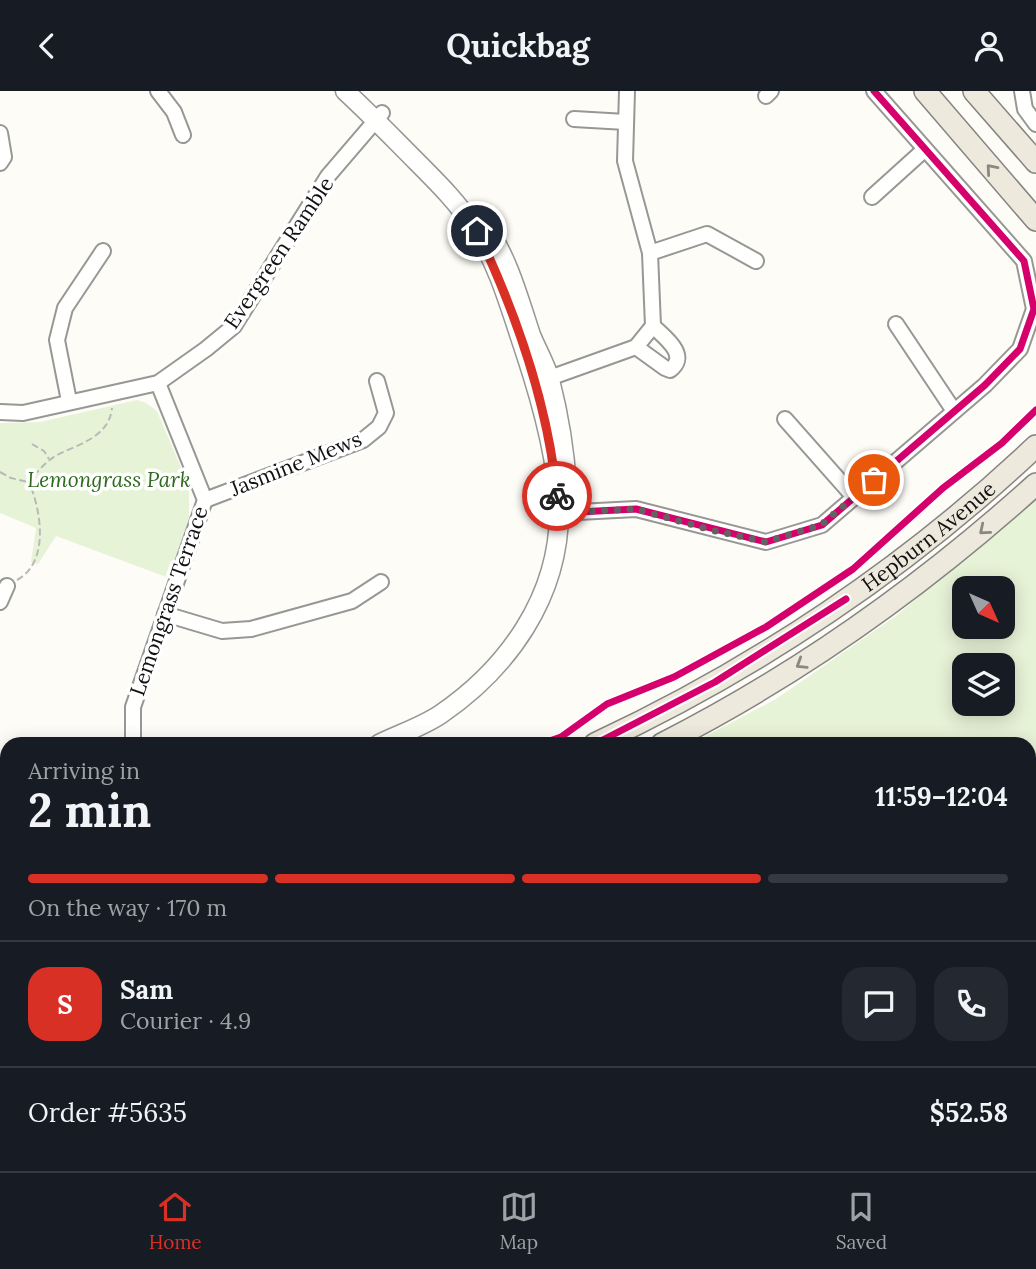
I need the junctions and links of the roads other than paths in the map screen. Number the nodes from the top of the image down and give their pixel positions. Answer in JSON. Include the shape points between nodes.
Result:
{"nodes":[{"id":1,"x":158,"y":91,"type":"edge"},
{"id":2,"x":345,"y":91,"type":"edge"},
{"id":3,"x":359,"y":91,"type":"edge"},
{"id":4,"x":627,"y":91,"type":"edge"},
{"id":5,"x":874,"y":91,"type":"edge"},
{"id":6,"x":925,"y":91,"type":"edge"},
{"id":7,"x":974,"y":91,"type":"edge"},
{"id":8,"x":1022,"y":91,"type":"edge"},
{"id":9,"x":990,"y":111,"type":"junction"},
{"id":10,"x":379,"y":117,"type":"junction"},
{"id":11,"x":574,"y":120,"type":"dead end"},
{"id":12,"x":626,"y":122,"type":"junction"},
{"id":13,"x":1036,"y":124,"type":"edge"},
{"id":14,"x":0,"y":133,"type":"edge"},
{"id":15,"x":961,"y":133,"type":"junction"},
{"id":16,"x":183,"y":135,"type":"dead end"},
{"id":17,"x":924,"y":150,"type":"junction"},
{"id":18,"x":1036,"y":162,"type":"edge"},
{"id":19,"x":0,"y":163,"type":"edge"},
{"id":20,"x":872,"y":197,"type":"dead end"},
{"id":21,"x":1036,"y":221,"type":"edge"},
{"id":22,"x":103,"y":251,"type":"dead end"},
{"id":23,"x":650,"y":253,"type":"junction"},
{"id":24,"x":756,"y":261,"type":"dead end"},
{"id":25,"x":896,"y":324,"type":"dead end"},
{"id":26,"x":653,"y":326,"type":"junction"},
{"id":27,"x":635,"y":347,"type":"junction"},
{"id":28,"x":377,"y":381,"type":"dead end"},
{"id":29,"x":542,"y":381,"type":"junction"},
{"id":30,"x":158,"y":383,"type":"junction"},
{"id":31,"x":69,"y":401,"type":"junction"},
{"id":32,"x":954,"y":411,"type":"junction"},
{"id":33,"x":0,"y":412,"type":"edge"},
{"id":34,"x":785,"y":419,"type":"dead end"},
{"id":35,"x":1036,"y":446,"type":"edge"},
{"id":36,"x":1036,"y":484,"type":"edge"},
{"id":37,"x":854,"y":497,"type":"junction"},
{"id":38,"x":205,"y":500,"type":"junction"},
{"id":39,"x":564,"y":512,"type":"junction"},
{"id":40,"x":381,"y":582,"type":"dead end"},
{"id":41,"x":7,"y":586,"type":"road end"},
{"id":42,"x":0,"y":602,"type":"edge"},
{"id":43,"x":165,"y":614,"type":"junction"},
{"id":44,"x":133,"y":737,"type":"edge"},
{"id":45,"x":394,"y":737,"type":"edge"},
{"id":46,"x":414,"y":737,"type":"edge"},
{"id":47,"x":609,"y":737,"type":"edge"},
{"id":48,"x":675,"y":737,"type":"edge"}],
"edges":[{"from":1,"to":16,"type":"street","via":[[174,112]]},
{"from":2,"to":10,"type":"street"},
{"from":3,"to":10,"type":"street"},
{"from":4,"to":12,"type":"street"},
{"from":5,"to":17,"type":"street"},
{"from":6,"to":15,"type":"main road"},
{"from":7,"to":9,"type":"main road"},
{"from":8,"to":13,"type":"street","via":[[1025,109]]},
{"from":9,"to":15,"type":"main road","via":[[977,132]]},
{"from":9,"to":18,"type":"main road"},
{"from":10,"to":29,"type":"street","via":[[477,231]]},
{"from":10,"to":30,"type":"street","name":"Evergreen Ramble","via":[[328,176],[234,326]]},
{"from":11,"to":12,"type":"street"},
{"from":12,"to":23,"type":"street","via":[[625,161]]},
{"from":14,"to":19,"type":"street","via":[[4,157]]},
{"from":21,"to":15,"type":"main road","one_way":true},
{"from":17,"to":20,"type":"street"},
{"from":17,"to":32,"type":"street","via":[[1024,261],[1034,309],[1020,349]]},
{"from":22,"to":31,"type":"street","via":[[65,307],[57,340]]},
{"from":23,"to":24,"type":"street","via":[[707,234]]},
{"from":23,"to":26,"type":"street"},
{"from":25,"to":32,"type":"street"},
{"from":26,"to":27,"type":"street"},
{"from":26,"to":27,"type":"street","via":[[676,349],[676,365],[664,368]]},
{"from":27,"to":29,"type":"street"},
{"from":28,"to":38,"type":"street","name":"Jasmine Mews","via":[[386,413],[379,427],[363,440]]},
{"from":29,"to":39,"type":"street","via":[[550,450]]},
{"from":30,"to":31,"type":"street","name":"Evergreen Ramble"},
{"from":30,"to":38,"type":"street","name":"Lemongrass Terrace"},
{"from":31,"to":33,"type":"street","name":"Evergreen Ramble","via":[[23,413]]},
{"from":32,"to":37,"type":"street"},
{"from":34,"to":37,"type":"street"},
{"from":35,"to":47,"type":"main road","name":"Hepburn Avenue","via":[[975,501],[846,599],[715,682]]},
{"from":36,"to":48,"type":"main road","name":"Hepburn Avenue","one_way":true,"via":[[951,557],[863,623],[775,681]]},
{"from":37,"to":39,"type":"street","via":[[821,525],[766,542],[636,509]]},
{"from":38,"to":43,"type":"street","name":"Lemongrass Terrace"},
{"from":39,"to":45,"type":"street","via":[[537,606],[503,661],[438,716]]},
{"from":39,"to":46,"type":"street","via":[[562,554],[554,585],[532,633],[498,680],[460,712]]},
{"from":40,"to":43,"type":"street","via":[[352,601],[251,629],[222,631]]},
{"from":41,"to":42,"type":"street"},
{"from":43,"to":44,"type":"street","name":"Lemongrass Terrace","via":[[133,708]]}]}
